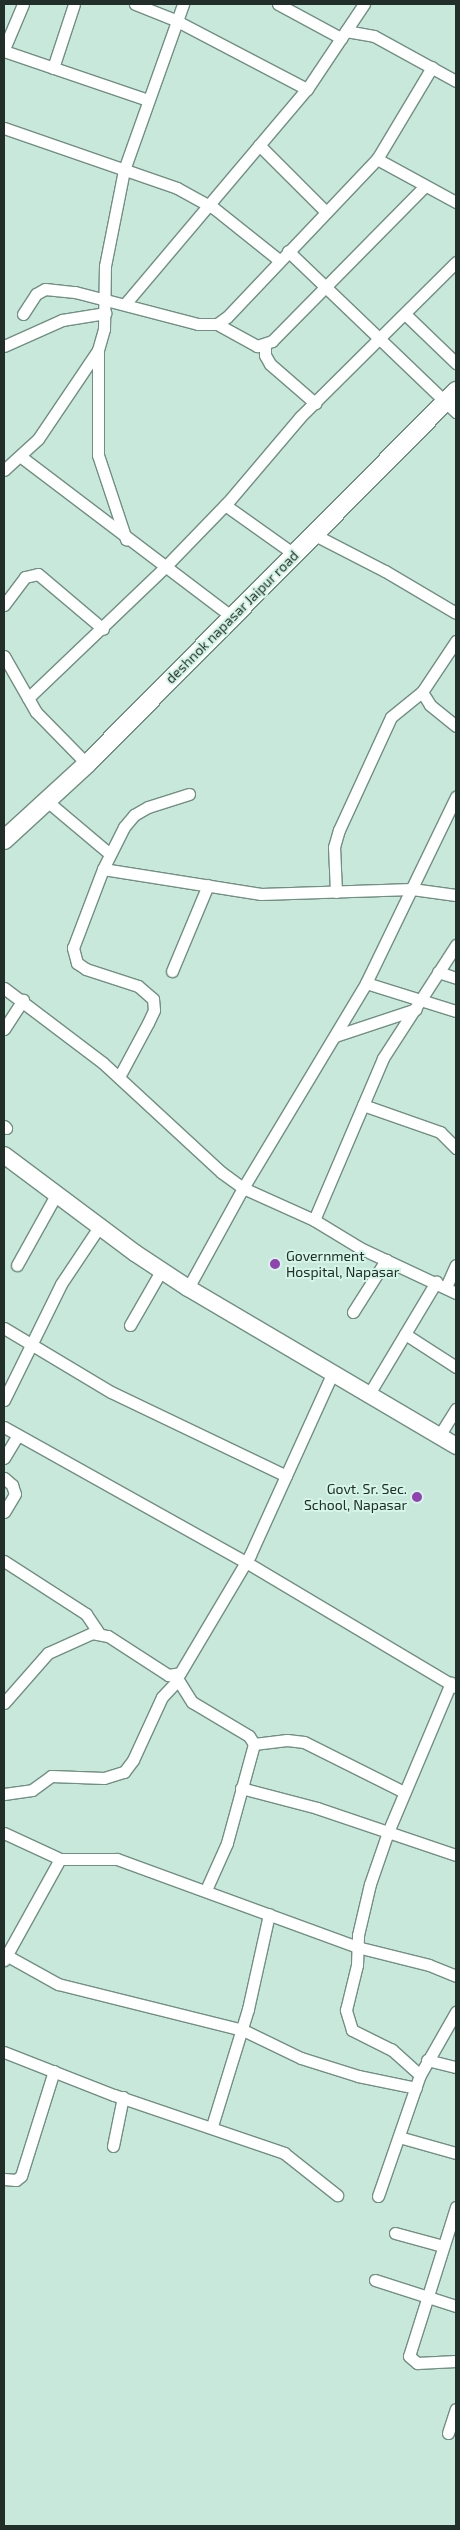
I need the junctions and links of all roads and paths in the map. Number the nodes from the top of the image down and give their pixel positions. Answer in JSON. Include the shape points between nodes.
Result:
{"nodes":[{"id":1,"x":23,"y":4,"type":"edge"},
{"id":2,"x":74,"y":4,"type":"edge"},
{"id":3,"x":135,"y":4,"type":"edge"},
{"id":4,"x":183,"y":4,"type":"edge"},
{"id":5,"x":278,"y":4,"type":"edge"},
{"id":6,"x":364,"y":4,"type":"edge"},
{"id":7,"x":175,"y":20,"type":"junction"},
{"id":8,"x":343,"y":35,"type":"junction"},
{"id":9,"x":4,"y":50,"type":"edge"},
{"id":10,"x":432,"y":67,"type":"junction"},
{"id":11,"x":53,"y":68,"type":"junction"},
{"id":12,"x":456,"y":81,"type":"edge"},
{"id":13,"x":307,"y":89,"type":"junction"},
{"id":14,"x":148,"y":100,"type":"junction"},
{"id":15,"x":4,"y":128,"type":"edge"},
{"id":16,"x":259,"y":145,"type":"junction"},
{"id":17,"x":377,"y":159,"type":"junction"},
{"id":18,"x":124,"y":170,"type":"junction"},
{"id":19,"x":425,"y":186,"type":"junction"},
{"id":20,"x":456,"y":202,"type":"edge"},
{"id":21,"x":208,"y":205,"type":"junction"},
{"id":22,"x":326,"y":212,"type":"junction"},
{"id":23,"x":288,"y":251,"type":"junction"},
{"id":24,"x":279,"y":260,"type":"junction"},
{"id":25,"x":456,"y":262,"type":"edge"},
{"id":26,"x":327,"y":288,"type":"junction"},
{"id":27,"x":105,"y":301,"type":"junction"},
{"id":28,"x":125,"y":304,"type":"junction"},
{"id":29,"x":105,"y":313,"type":"junction"},
{"id":30,"x":23,"y":314,"type":"dead end"},
{"id":31,"x":405,"y":314,"type":"junction"},
{"id":32,"x":217,"y":324,"type":"junction"},
{"id":33,"x":380,"y":338,"type":"junction"},
{"id":34,"x":4,"y":346,"type":"edge"},
{"id":35,"x":265,"y":346,"type":"junction"},
{"id":36,"x":98,"y":350,"type":"junction"},
{"id":37,"x":456,"y":363,"type":"edge"},
{"id":38,"x":452,"y":402,"type":"edge"},
{"id":39,"x":315,"y":403,"type":"junction"},
{"id":40,"x":20,"y":456,"type":"junction"},
{"id":41,"x":4,"y":470,"type":"edge"},
{"id":42,"x":225,"y":505,"type":"junction"},
{"id":43,"x":313,"y":534,"type":"junction"},
{"id":44,"x":126,"y":539,"type":"junction"},
{"id":45,"x":294,"y":554,"type":"junction"},
{"id":46,"x":164,"y":568,"type":"junction"},
{"id":47,"x":4,"y":605,"type":"edge"},
{"id":48,"x":456,"y":613,"type":"edge"},
{"id":49,"x":231,"y":616,"type":"junction"},
{"id":50,"x":103,"y":629,"type":"junction"},
{"id":51,"x":456,"y":641,"type":"edge"},
{"id":52,"x":4,"y":656,"type":"edge"},
{"id":53,"x":422,"y":692,"type":"junction"},
{"id":54,"x":28,"y":698,"type":"junction"},
{"id":55,"x":456,"y":726,"type":"edge"},
{"id":56,"x":87,"y":764,"type":"junction"},
{"id":57,"x":189,"y":794,"type":"dead end"},
{"id":58,"x":456,"y":797,"type":"edge"},
{"id":59,"x":47,"y":801,"type":"junction"},
{"id":60,"x":4,"y":840,"type":"edge"},
{"id":61,"x":110,"y":854,"type":"junction"},
{"id":62,"x":103,"y":868,"type":"junction"},
{"id":63,"x":208,"y":885,"type":"junction"},
{"id":64,"x":412,"y":889,"type":"junction"},
{"id":65,"x":336,"y":892,"type":"junction"},
{"id":66,"x":456,"y":895,"type":"edge"},
{"id":67,"x":456,"y":945,"type":"edge"},
{"id":68,"x":172,"y":971,"type":"dead end"},
{"id":69,"x":438,"y":972,"type":"junction"},
{"id":70,"x":456,"y":978,"type":"edge"},
{"id":71,"x":366,"y":983,"type":"junction"},
{"id":72,"x":4,"y":988,"type":"edge"},
{"id":73,"x":423,"y":999,"type":"junction"},
{"id":74,"x":23,"y":1000,"type":"junction"},
{"id":75,"x":416,"y":1009,"type":"junction"},
{"id":76,"x":456,"y":1011,"type":"edge"},
{"id":77,"x":4,"y":1029,"type":"edge"},
{"id":78,"x":335,"y":1036,"type":"junction"},
{"id":79,"x":119,"y":1077,"type":"junction"},
{"id":80,"x":363,"y":1105,"type":"junction"},
{"id":81,"x":456,"y":1148,"type":"edge"},
{"id":82,"x":4,"y":1155,"type":"edge"},
{"id":83,"x":243,"y":1188,"type":"junction"},
{"id":84,"x":56,"y":1195,"type":"junction"},
{"id":85,"x":314,"y":1220,"type":"junction"},
{"id":86,"x":99,"y":1227,"type":"junction"},
{"id":87,"x":386,"y":1260,"type":"junction"},
{"id":88,"x":17,"y":1265,"type":"dead end"},
{"id":89,"x":456,"y":1265,"type":"edge"},
{"id":90,"x":161,"y":1271,"type":"junction"},
{"id":91,"x":441,"y":1285,"type":"junction"},
{"id":92,"x":188,"y":1288,"type":"junction"},
{"id":93,"x":456,"y":1293,"type":"edge"},
{"id":94,"x":353,"y":1312,"type":"dead end"},
{"id":95,"x":130,"y":1325,"type":"dead end"},
{"id":96,"x":4,"y":1328,"type":"edge"},
{"id":97,"x":405,"y":1334,"type":"junction"},
{"id":98,"x":32,"y":1344,"type":"junction"},
{"id":99,"x":456,"y":1367,"type":"edge"},
{"id":100,"x":333,"y":1372,"type":"junction"},
{"id":101,"x":369,"y":1394,"type":"junction"},
{"id":102,"x":4,"y":1400,"type":"edge"},
{"id":103,"x":456,"y":1408,"type":"edge"},
{"id":104,"x":4,"y":1427,"type":"edge"},
{"id":105,"x":18,"y":1436,"type":"junction"},
{"id":106,"x":440,"y":1436,"type":"junction"},
{"id":107,"x":456,"y":1446,"type":"edge"},
{"id":108,"x":4,"y":1458,"type":"edge"},
{"id":109,"x":286,"y":1476,"type":"junction"},
{"id":110,"x":4,"y":1478,"type":"edge"},
{"id":111,"x":4,"y":1512,"type":"edge"},
{"id":112,"x":4,"y":1561,"type":"edge"},
{"id":113,"x":246,"y":1562,"type":"junction"},
{"id":114,"x":99,"y":1633,"type":"junction"},
{"id":115,"x":176,"y":1678,"type":"junction"},
{"id":116,"x":453,"y":1685,"type":"edge"},
{"id":117,"x":4,"y":1703,"type":"edge"},
{"id":118,"x":254,"y":1744,"type":"junction"},
{"id":119,"x":242,"y":1788,"type":"junction"},
{"id":120,"x":404,"y":1792,"type":"junction"},
{"id":121,"x":4,"y":1794,"type":"edge"},
{"id":122,"x":388,"y":1832,"type":"junction"},
{"id":123,"x":4,"y":1833,"type":"edge"},
{"id":124,"x":456,"y":1855,"type":"edge"},
{"id":125,"x":60,"y":1859,"type":"junction"},
{"id":126,"x":206,"y":1890,"type":"junction"},
{"id":127,"x":269,"y":1914,"type":"junction"},
{"id":128,"x":357,"y":1947,"type":"junction"},
{"id":129,"x":4,"y":1956,"type":"edge"},
{"id":130,"x":456,"y":1976,"type":"edge"},
{"id":131,"x":456,"y":2012,"type":"edge"},
{"id":132,"x":242,"y":2030,"type":"junction"},
{"id":133,"x":4,"y":2052,"type":"edge"},
{"id":134,"x":427,"y":2060,"type":"junction"},
{"id":135,"x":456,"y":2068,"type":"edge"},
{"id":136,"x":54,"y":2071,"type":"junction"},
{"id":137,"x":420,"y":2075,"type":"junction"},
{"id":138,"x":416,"y":2088,"type":"junction"},
{"id":139,"x":123,"y":2097,"type":"junction"},
{"id":140,"x":212,"y":2126,"type":"junction"},
{"id":141,"x":399,"y":2137,"type":"junction"},
{"id":142,"x":112,"y":2146,"type":"dead end"},
{"id":143,"x":456,"y":2153,"type":"edge"},
{"id":144,"x":4,"y":2179,"type":"edge"},
{"id":145,"x":337,"y":2195,"type":"dead end"},
{"id":146,"x":378,"y":2196,"type":"dead end"},
{"id":147,"x":456,"y":2207,"type":"edge"},
{"id":148,"x":394,"y":2233,"type":"dead end"},
{"id":149,"x":448,"y":2241,"type":"edge"},
{"id":150,"x":375,"y":2280,"type":"dead end"},
{"id":151,"x":426,"y":2297,"type":"junction"},
{"id":152,"x":456,"y":2306,"type":"edge"},
{"id":153,"x":456,"y":2361,"type":"edge"},
{"id":154,"x":456,"y":2409,"type":"edge"},
{"id":155,"x":448,"y":2432,"type":"dead end"}],
"edges":[{"from":1,"to":9,"type":"street"},
{"from":2,"to":11,"type":"street"},
{"from":3,"to":7,"type":"street"},
{"from":4,"to":7,"type":"street"},
{"from":5,"to":8,"type":"street"},
{"from":6,"to":8,"type":"street"},
{"from":7,"to":13,"type":"street"},
{"from":7,"to":14,"type":"street"},
{"from":8,"to":10,"type":"street","via":[[374,36]]},
{"from":8,"to":13,"type":"street"},
{"from":9,"to":11,"type":"street"},
{"from":10,"to":12,"type":"street"},
{"from":10,"to":17,"type":"street"},
{"from":11,"to":14,"type":"street"},
{"from":13,"to":16,"type":"street"},
{"from":14,"to":18,"type":"street"},
{"from":15,"to":18,"type":"street"},
{"from":16,"to":21,"type":"street"},
{"from":16,"to":22,"type":"street"},
{"from":17,"to":19,"type":"street"},
{"from":17,"to":22,"type":"street"},
{"from":18,"to":21,"type":"street","via":[[177,188]]},
{"from":18,"to":27,"type":"street","via":[[105,266]]},
{"from":19,"to":20,"type":"street"},
{"from":19,"to":26,"type":"street"},
{"from":21,"to":24,"type":"street"},
{"from":21,"to":28,"type":"street"},
{"from":22,"to":23,"type":"street"},
{"from":23,"to":24,"type":"street"},
{"from":23,"to":26,"type":"street"},
{"from":24,"to":32,"type":"street"},
{"from":25,"to":31,"type":"street"},
{"from":26,"to":33,"type":"street"},
{"from":26,"to":35,"type":"street"},
{"from":27,"to":28,"type":"street"},
{"from":27,"to":29,"type":"street"},
{"from":27,"to":30,"type":"street","via":[[75,292],[45,289],[36,294]]},
{"from":28,"to":32,"type":"street","via":[[198,324]]},
{"from":29,"to":34,"type":"street","via":[[62,320]]},
{"from":29,"to":36,"type":"street"},
{"from":31,"to":33,"type":"street"},
{"from":31,"to":37,"type":"street"},
{"from":32,"to":35,"type":"street","via":[[257,346]]},
{"from":33,"to":38,"type":"street"},
{"from":33,"to":39,"type":"street"},
{"from":35,"to":39,"type":"street","via":[[270,364]]},
{"from":36,"to":40,"type":"street","via":[[38,439]]},
{"from":36,"to":44,"type":"street","via":[[98,455]]},
{"from":38,"to":43,"type":"main road","name":"deshnok napasar Jaipur road"},
{"from":39,"to":42,"type":"street"},
{"from":40,"to":41,"type":"street"},
{"from":40,"to":44,"type":"street"},
{"from":42,"to":45,"type":"street"},
{"from":42,"to":46,"type":"street"},
{"from":43,"to":45,"type":"main road","name":"deshnok napasar Jaipur road"},
{"from":43,"to":48,"type":"street"},
{"from":44,"to":46,"type":"street"},
{"from":45,"to":49,"type":"main road","name":"deshnok napasar Jaipur road"},
{"from":46,"to":49,"type":"street"},
{"from":46,"to":50,"type":"street"},
{"from":47,"to":50,"type":"street","via":[[25,577],[38,574]]},
{"from":49,"to":56,"type":"main road","name":"deshnok napasar Jaipur road"},
{"from":50,"to":54,"type":"street"},
{"from":51,"to":53,"type":"street"},
{"from":52,"to":54,"type":"street"},
{"from":53,"to":55,"type":"street","via":[[430,705]]},
{"from":53,"to":65,"type":"street","via":[[390,717],[338,830],[334,847]]},
{"from":54,"to":56,"type":"street","via":[[44,722]]},
{"from":56,"to":59,"type":"main road","name":"deshnok napasar Jaipur road"},
{"from":57,"to":61,"type":"street","via":[[134,815]]},
{"from":58,"to":64,"type":"street"},
{"from":59,"to":60,"type":"main road","name":"deshnok napasar Jaipur road"},
{"from":59,"to":61,"type":"street"},
{"from":61,"to":62,"type":"street"},
{"from":62,"to":63,"type":"street"},
{"from":62,"to":79,"type":"street","via":[[72,954],[86,969],[138,986],[154,999],[154,1010]]},
{"from":63,"to":65,"type":"street","via":[[261,894]]},
{"from":63,"to":68,"type":"street"},
{"from":64,"to":65,"type":"street"},
{"from":64,"to":66,"type":"street"},
{"from":64,"to":71,"type":"street"},
{"from":67,"to":69,"type":"street"},
{"from":69,"to":70,"type":"street"},
{"from":69,"to":73,"type":"street"},
{"from":71,"to":73,"type":"street"},
{"from":71,"to":78,"type":"street"},
{"from":72,"to":74,"type":"street"},
{"from":73,"to":75,"type":"street"},
{"from":73,"to":76,"type":"street"},
{"from":74,"to":77,"type":"street"},
{"from":74,"to":79,"type":"street"},
{"from":75,"to":78,"type":"street"},
{"from":75,"to":80,"type":"street","via":[[383,1058]]},
{"from":78,"to":83,"type":"street"},
{"from":79,"to":83,"type":"street","via":[[221,1172]]},
{"from":80,"to":81,"type":"street","via":[[440,1132]]},
{"from":80,"to":85,"type":"street"},
{"from":82,"to":84,"type":"main road"},
{"from":83,"to":85,"type":"street"},
{"from":83,"to":92,"type":"street"},
{"from":84,"to":86,"type":"main road"},
{"from":84,"to":88,"type":"street"},
{"from":85,"to":87,"type":"street"},
{"from":86,"to":90,"type":"main road"},
{"from":86,"to":98,"type":"street","via":[[61,1284]]},
{"from":87,"to":91,"type":"street"},
{"from":87,"to":94,"type":"street"},
{"from":89,"to":91,"type":"street"},
{"from":90,"to":92,"type":"main road"},
{"from":90,"to":95,"type":"street"},
{"from":91,"to":93,"type":"street"},
{"from":91,"to":97,"type":"street"},
{"from":92,"to":100,"type":"main road"},
{"from":96,"to":98,"type":"street"},
{"from":97,"to":99,"type":"street"},
{"from":97,"to":101,"type":"street"},
{"from":98,"to":102,"type":"street"},
{"from":98,"to":109,"type":"street","via":[[111,1392]]},
{"from":100,"to":101,"type":"main road"},
{"from":100,"to":109,"type":"street"},
{"from":101,"to":106,"type":"main road"},
{"from":103,"to":106,"type":"street"},
{"from":104,"to":105,"type":"street"},
{"from":105,"to":108,"type":"street"},
{"from":105,"to":113,"type":"street"},
{"from":106,"to":107,"type":"main road"},
{"from":109,"to":113,"type":"street"},
{"from":110,"to":111,"type":"street","via":[[12,1485],[15,1494]]},
{"from":112,"to":114,"type":"street","via":[[86,1614]]},
{"from":113,"to":115,"type":"street"},
{"from":113,"to":116,"type":"street"},
{"from":114,"to":115,"type":"street"},
{"from":114,"to":117,"type":"street","via":[[81,1637],[48,1653]]},
{"from":115,"to":118,"type":"street","via":[[192,1702],[249,1736]]},
{"from":115,"to":121,"type":"street","via":[[162,1697],[133,1760],[124,1772],[104,1778],[51,1776],[32,1790]]},
{"from":116,"to":120,"type":"street"},
{"from":118,"to":119,"type":"street"},
{"from":118,"to":120,"type":"street","via":[[287,1740],[304,1742]]},
{"from":119,"to":122,"type":"street"},
{"from":119,"to":126,"type":"street","via":[[227,1843]]},
{"from":120,"to":122,"type":"street"},
{"from":122,"to":124,"type":"street"},
{"from":122,"to":128,"type":"street","via":[[370,1884]]},
{"from":123,"to":125,"type":"street"},
{"from":125,"to":126,"type":"street","via":[[111,1858]]},
{"from":125,"to":129,"type":"street"},
{"from":126,"to":127,"type":"street"},
{"from":127,"to":128,"type":"street"},
{"from":127,"to":132,"type":"street"},
{"from":128,"to":130,"type":"street","via":[[429,1965]]},
{"from":128,"to":137,"type":"street","via":[[358,1959],[346,2010],[348,2025],[398,2055]]},
{"from":129,"to":132,"type":"street","via":[[58,1984]]},
{"from":131,"to":134,"type":"street"},
{"from":132,"to":138,"type":"street","via":[[308,2061]]},
{"from":132,"to":140,"type":"street"},
{"from":133,"to":136,"type":"street"},
{"from":134,"to":135,"type":"street"},
{"from":134,"to":137,"type":"street"},
{"from":136,"to":139,"type":"street"},
{"from":136,"to":144,"type":"street","via":[[22,2176],[16,2180]]},
{"from":137,"to":138,"type":"street"},
{"from":138,"to":141,"type":"street"},
{"from":139,"to":140,"type":"street"},
{"from":139,"to":142,"type":"street"},
{"from":140,"to":145,"type":"street","via":[[291,2156]]},
{"from":141,"to":143,"type":"street"},
{"from":141,"to":146,"type":"street"},
{"from":147,"to":149,"type":"street"},
{"from":148,"to":149,"type":"street"},
{"from":149,"to":151,"type":"street"},
{"from":150,"to":151,"type":"street"},
{"from":151,"to":152,"type":"street"},
{"from":151,"to":153,"type":"street","via":[[409,2356],[417,2363]]},
{"from":154,"to":155,"type":"street"}]}
